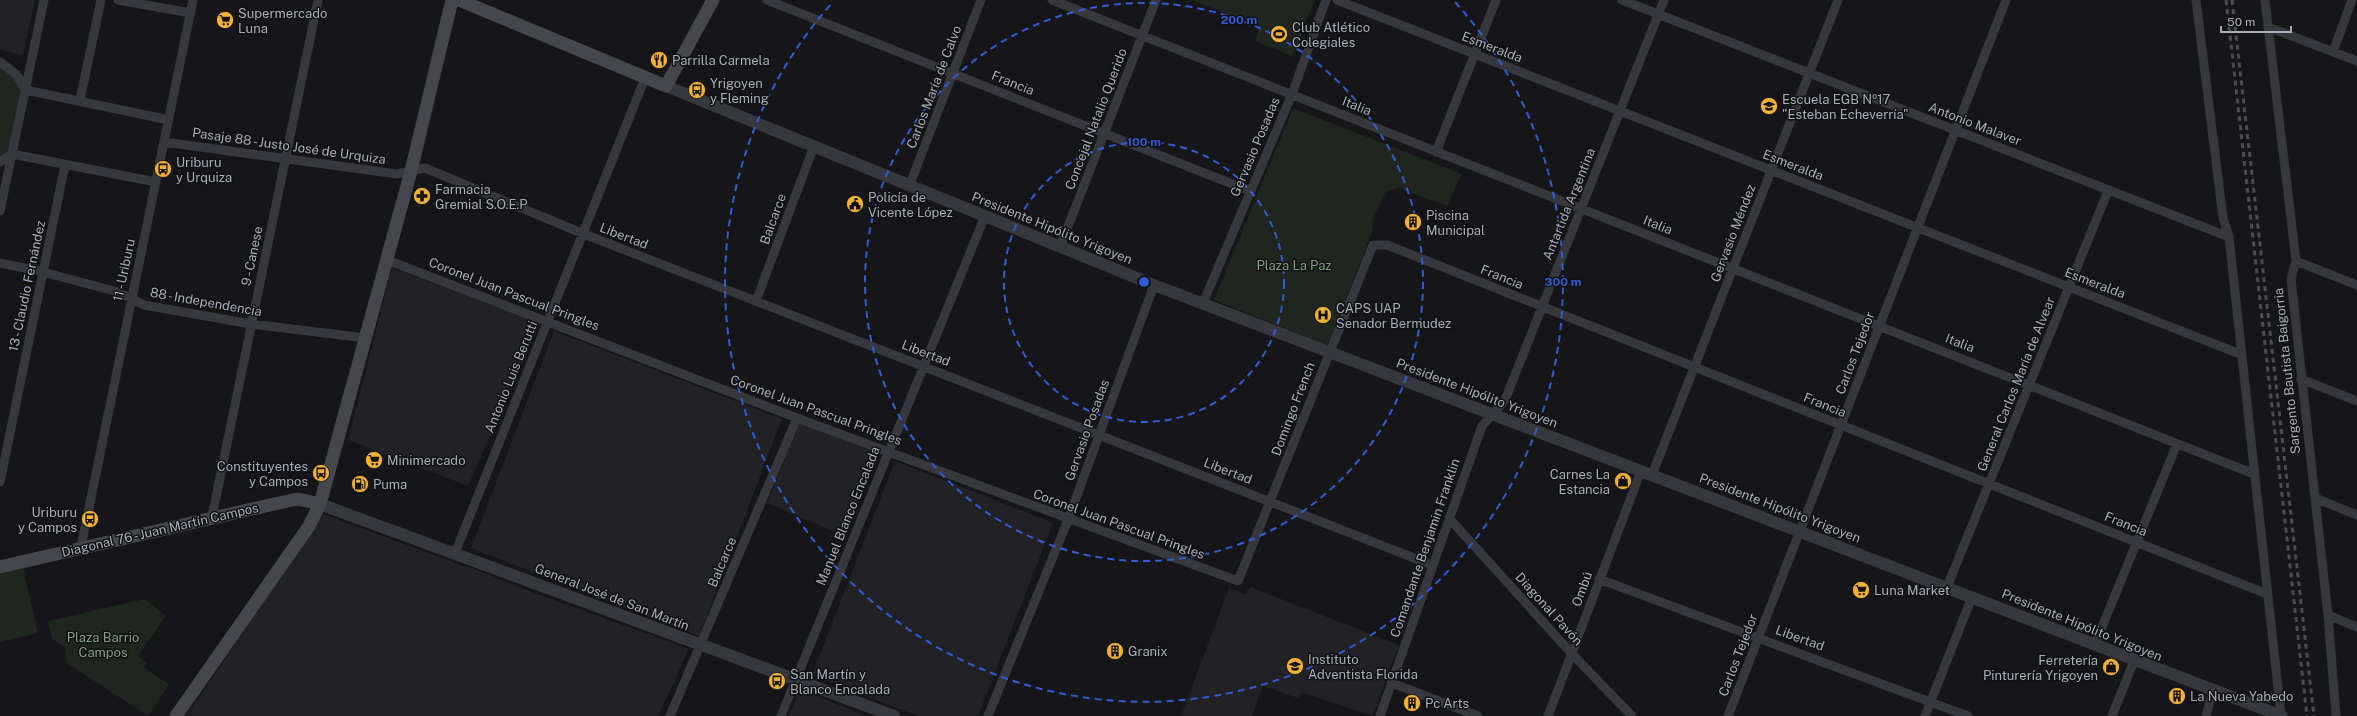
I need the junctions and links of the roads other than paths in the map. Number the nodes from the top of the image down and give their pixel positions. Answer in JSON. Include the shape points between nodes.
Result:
{"nodes":[{"id":1,"x":44,"y":0,"type":"edge"},
{"id":2,"x":101,"y":0,"type":"edge"},
{"id":3,"x":118,"y":0,"type":"edge"},
{"id":4,"x":193,"y":0,"type":"edge"},
{"id":5,"x":318,"y":0,"type":"edge"},
{"id":6,"x":452,"y":0,"type":"edge"},
{"id":7,"x":459,"y":0,"type":"edge"},
{"id":8,"x":713,"y":0,"type":"edge"},
{"id":9,"x":767,"y":0,"type":"edge"},
{"id":10,"x":982,"y":0,"type":"edge"},
{"id":11,"x":1052,"y":0,"type":"edge"},
{"id":12,"x":1156,"y":0,"type":"edge"},
{"id":13,"x":1326,"y":0,"type":"edge"},
{"id":14,"x":1337,"y":0,"type":"edge"},
{"id":15,"x":1496,"y":0,"type":"edge"},
{"id":16,"x":1622,"y":0,"type":"edge"},
{"id":17,"x":1664,"y":0,"type":"edge"},
{"id":18,"x":1838,"y":0,"type":"edge"},
{"id":19,"x":2006,"y":0,"type":"edge"},
{"id":20,"x":2196,"y":0,"type":"edge"},
{"id":21,"x":2265,"y":0,"type":"edge"},
{"id":22,"x":2352,"y":0,"type":"edge"},
{"id":23,"x":191,"y":14,"type":"junction"},
{"id":24,"x":1658,"y":14,"type":"junction"},
{"id":25,"x":2268,"y":26,"type":"junction"},
{"id":26,"x":1142,"y":36,"type":"junction"},
{"id":27,"x":2332,"y":52,"type":"junction"},
{"id":28,"x":1474,"y":54,"type":"junction"},
{"id":29,"x":0,"y":62,"type":"edge"},
{"id":30,"x":2357,"y":62,"type":"edge"},
{"id":31,"x":954,"y":73,"type":"junction"},
{"id":32,"x":1808,"y":73,"type":"junction"},
{"id":33,"x":645,"y":78,"type":"junction"},
{"id":34,"x":666,"y":86,"type":"junction"},
{"id":35,"x":26,"y":90,"type":"junction"},
{"id":36,"x":1292,"y":94,"type":"junction"},
{"id":37,"x":80,"y":100,"type":"junction"},
{"id":38,"x":1620,"y":111,"type":"junction"},
{"id":39,"x":169,"y":120,"type":"junction"},
{"id":40,"x":1955,"y":131,"type":"junction"},
{"id":41,"x":1104,"y":133,"type":"junction"},
{"id":42,"x":164,"y":142,"type":"junction"},
{"id":43,"x":814,"y":146,"type":"junction"},
{"id":44,"x":1436,"y":152,"type":"junction"},
{"id":45,"x":12,"y":154,"type":"junction"},
{"id":46,"x":286,"y":158,"type":"junction"},
{"id":47,"x":0,"y":162,"type":"edge"},
{"id":48,"x":65,"y":166,"type":"junction"},
{"id":49,"x":1771,"y":170,"type":"junction"},
{"id":50,"x":411,"y":171,"type":"junction"},
{"id":51,"x":156,"y":182,"type":"junction"},
{"id":52,"x":910,"y":184,"type":"junction"},
{"id":53,"x":1250,"y":191,"type":"junction"},
{"id":54,"x":2108,"y":191,"type":"junction"},
{"id":55,"x":1582,"y":209,"type":"junction"},
{"id":56,"x":0,"y":211,"type":"edge"},
{"id":57,"x":985,"y":216,"type":"junction"},
{"id":58,"x":1918,"y":227,"type":"junction"},
{"id":59,"x":584,"y":234,"type":"junction"},
{"id":60,"x":2229,"y":238,"type":"junction"},
{"id":61,"x":1373,"y":245,"type":"joint"},
{"id":62,"x":1060,"y":246,"type":"junction"},
{"id":63,"x":387,"y":260,"type":"junction"},
{"id":64,"x":2296,"y":261,"type":"junction"},
{"id":65,"x":0,"y":263,"type":"edge"},
{"id":66,"x":1733,"y":268,"type":"junction"},
{"id":67,"x":44,"y":272,"type":"junction"},
{"id":68,"x":1154,"y":284,"type":"junction"},
{"id":69,"x":2357,"y":285,"type":"edge"},
{"id":70,"x":2069,"y":287,"type":"junction"},
{"id":71,"x":131,"y":298,"type":"junction"},
{"id":72,"x":756,"y":301,"type":"junction"},
{"id":73,"x":1203,"y":303,"type":"junction"},
{"id":74,"x":1542,"y":308,"type":"junction"},
{"id":75,"x":548,"y":321,"type":"junction"},
{"id":76,"x":251,"y":324,"type":"junction"},
{"id":77,"x":1880,"y":326,"type":"junction"},
{"id":78,"x":366,"y":338,"type":"junction"},
{"id":79,"x":1330,"y":351,"type":"junction"},
{"id":80,"x":2240,"y":354,"type":"junction"},
{"id":81,"x":925,"y":367,"type":"junction"},
{"id":82,"x":1695,"y":368,"type":"junction"},
{"id":83,"x":2301,"y":379,"type":"junction"},
{"id":84,"x":2030,"y":385,"type":"junction"},
{"id":85,"x":2357,"y":401,"type":"edge"},
{"id":86,"x":1492,"y":414,"type":"junction"},
{"id":87,"x":797,"y":418,"type":"junction"},
{"id":88,"x":1841,"y":426,"type":"junction"},
{"id":89,"x":1100,"y":435,"type":"junction"},
{"id":90,"x":2177,"y":444,"type":"junction"},
{"id":91,"x":890,"y":450,"type":"junction"},
{"id":92,"x":1646,"y":473,"type":"junction"},
{"id":93,"x":2254,"y":474,"type":"junction"},
{"id":94,"x":0,"y":482,"type":"edge"},
{"id":95,"x":1990,"y":484,"type":"junction"},
{"id":96,"x":2315,"y":498,"type":"junction"},
{"id":97,"x":1271,"y":502,"type":"junction"},
{"id":98,"x":320,"y":504,"type":"junction"},
{"id":99,"x":2357,"y":515,"type":"edge"},
{"id":100,"x":212,"y":517,"type":"junction"},
{"id":101,"x":1449,"y":518,"type":"junction"},
{"id":102,"x":1068,"y":520,"type":"junction"},
{"id":103,"x":1801,"y":531,"type":"junction"},
{"id":104,"x":2137,"y":542,"type":"junction"},
{"id":105,"x":81,"y":547,"type":"junction"},
{"id":106,"x":455,"y":553,"type":"junction"},
{"id":107,"x":1432,"y":565,"type":"junction"},
{"id":108,"x":0,"y":567,"type":"edge"},
{"id":109,"x":1599,"y":579,"type":"junction"},
{"id":110,"x":1238,"y":581,"type":"joint"},
{"id":111,"x":1947,"y":587,"type":"junction"},
{"id":112,"x":2267,"y":594,"type":"junction"},
{"id":113,"x":1972,"y":597,"type":"junction"},
{"id":114,"x":2328,"y":615,"type":"junction"},
{"id":115,"x":2357,"y":627,"type":"edge"},
{"id":116,"x":1759,"y":637,"type":"junction"},
{"id":117,"x":700,"y":644,"type":"junction"},
{"id":118,"x":2095,"y":644,"type":"junction"},
{"id":119,"x":1572,"y":654,"type":"junction"},
{"id":120,"x":2134,"y":661,"type":"junction"},
{"id":121,"x":797,"y":679,"type":"junction"},
{"id":122,"x":1392,"y":684,"type":"junction"},
{"id":123,"x":2213,"y":691,"type":"junction"},
{"id":124,"x":1931,"y":701,"type":"junction"},
{"id":125,"x":176,"y":716,"type":"edge"},
{"id":126,"x":670,"y":716,"type":"edge"},
{"id":127,"x":781,"y":716,"type":"edge"},
{"id":128,"x":894,"y":716,"type":"edge"},
{"id":129,"x":988,"y":716,"type":"edge"},
{"id":130,"x":1380,"y":716,"type":"edge"},
{"id":131,"x":1478,"y":716,"type":"edge"},
{"id":132,"x":1548,"y":716,"type":"edge"},
{"id":133,"x":1632,"y":716,"type":"edge"},
{"id":134,"x":1728,"y":716,"type":"edge"},
{"id":135,"x":1925,"y":716,"type":"edge"},
{"id":136,"x":1968,"y":716,"type":"edge"},
{"id":137,"x":2112,"y":716,"type":"edge"},
{"id":138,"x":2206,"y":716,"type":"edge"},
{"id":139,"x":2281,"y":716,"type":"edge"},
{"id":140,"x":2336,"y":716,"type":"edge"}],
"edges":[{"from":1,"to":35,"type":"street"},
{"from":2,"to":37,"type":"street"},
{"from":3,"to":23,"type":"street"},
{"from":4,"to":23,"type":"street","name":"11 - Uriburu"},
{"from":5,"to":46,"type":"street","name":"9 - Canese"},
{"from":6,"to":50,"type":"main road"},
{"from":7,"to":33,"type":"main road"},
{"from":8,"to":34,"type":"main road"},
{"from":9,"to":31,"type":"street","name":"Francia"},
{"from":10,"to":31,"type":"street","name":"Carlos María de Calvo"},
{"from":11,"to":26,"type":"street","name":"Italia"},
{"from":12,"to":26,"type":"street","name":"Concejal Natalio Querido"},
{"from":13,"to":36,"type":"street","name":"Gervasio Posadas"},
{"from":14,"to":28,"type":"street","name":"Esmeralda"},
{"from":15,"to":28,"type":"street"},
{"from":16,"to":24,"type":"street","name":"Antonio Malaver"},
{"from":17,"to":24,"type":"street","name":"Antartida Argentina"},
{"from":18,"to":32,"type":"street","name":"Gervasio Méndez"},
{"from":19,"to":40,"type":"street","name":"Carlos Tejedor"},
{"from":20,"to":60,"type":"street","via":[[2223,218]]},
{"from":21,"to":25,"type":"street","name":"Sargento Bautista Baigorria"},
{"from":22,"to":27,"type":"street"},
{"from":23,"to":39,"type":"street","name":"11 - Uriburu"},
{"from":24,"to":32,"type":"street","name":"Antonio Malaver"},
{"from":24,"to":38,"type":"street","name":"Antartida Argentina"},
{"from":25,"to":27,"type":"street"},
{"from":25,"to":64,"type":"street","name":"Sargento Bautista Baigorria"},
{"from":26,"to":36,"type":"street","name":"Italia"},
{"from":26,"to":41,"type":"street","name":"Concejal Natalio Querido"},
{"from":27,"to":30,"type":"street"},
{"from":28,"to":38,"type":"street","name":"Esmeralda"},
{"from":28,"to":44,"type":"street"},
{"from":29,"to":35,"type":"street","via":[[16,74]]},
{"from":31,"to":41,"type":"street","name":"Francia"},
{"from":31,"to":52,"type":"street","name":"Carlos María de Calvo"},
{"from":32,"to":40,"type":"street","name":"Antonio Malaver"},
{"from":32,"to":49,"type":"street","name":"Gervasio Méndez"},
{"from":33,"to":34,"type":"main road"},
{"from":33,"to":59,"type":"street","name":"Antonio Luis Berutti"},
{"from":34,"to":43,"type":"street","name":"Presidente Hipólito Yrigoyen"},
{"from":35,"to":37,"type":"street"},
{"from":35,"to":45,"type":"street"},
{"from":36,"to":44,"type":"street","name":"Italia"},
{"from":36,"to":53,"type":"street","name":"Gervasio Posadas"},
{"from":37,"to":39,"type":"street"},
{"from":38,"to":49,"type":"street","name":"Esmeralda"},
{"from":38,"to":55,"type":"street","name":"Antartida Argentina"},
{"from":39,"to":42,"type":"street","name":"11 - Uriburu"},
{"from":40,"to":54,"type":"street","name":"Antonio Malaver"},
{"from":40,"to":58,"type":"street","name":"Carlos Tejedor"},
{"from":41,"to":53,"type":"street","name":"Francia"},
{"from":41,"to":62,"type":"street","name":"Concejal Natalio Querido"},
{"from":42,"to":46,"type":"street","name":"Pasaje 88 - Justo José de Urquiza"},
{"from":42,"to":51,"type":"street","name":"11 - Uriburu"},
{"from":43,"to":52,"type":"street","name":"Presidente Hipólito Yrigoyen"},
{"from":43,"to":72,"type":"street","name":"Balcarce"},
{"from":44,"to":55,"type":"street","name":"Italia"},
{"from":45,"to":47,"type":"street"},
{"from":45,"to":48,"type":"street"},
{"from":45,"to":56,"type":"street"},
{"from":46,"to":50,"type":"street","name":"Pasaje 88 - Justo José de Urquiza","via":[[397,174]]},
{"from":46,"to":76,"type":"street","name":"9 - Canese"},
{"from":48,"to":51,"type":"street"},
{"from":48,"to":67,"type":"street","name":"13 - Claudio Fernández"},
{"from":49,"to":58,"type":"street","name":"Esmeralda"},
{"from":49,"to":66,"type":"street","name":"Gervasio Méndez"},
{"from":50,"to":59,"type":"street","name":"Libertad","via":[[425,168]]},
{"from":50,"to":63,"type":"main road"},
{"from":51,"to":71,"type":"street","name":"11 - Uriburu"},
{"from":52,"to":57,"type":"street","name":"Presidente Hipólito Yrigoyen"},
{"from":53,"to":73,"type":"street","name":"Gervasio Posadas"},
{"from":54,"to":60,"type":"street","name":"Antonio Malaver"},
{"from":54,"to":70,"type":"street","name":"General Carlos María de Alvear"},
{"from":55,"to":66,"type":"street","name":"Italia"},
{"from":55,"to":74,"type":"street","name":"Antartida Argentina"},
{"from":57,"to":62,"type":"street","name":"Presidente Hipólito Yrigoyen"},
{"from":57,"to":81,"type":"street","name":"Manuel Blanco Encalada"},
{"from":58,"to":70,"type":"street","name":"Esmeralda"},
{"from":58,"to":77,"type":"street","name":"Carlos Tejedor"},
{"from":59,"to":72,"type":"street","name":"Libertad"},
{"from":59,"to":75,"type":"street","name":"Antonio Luis Berutti"},
{"from":60,"to":80,"type":"street"},
{"from":61,"to":74,"type":"street","name":"Francia","via":[[1387,245]]},
{"from":61,"to":79,"type":"street","name":"Domingo French"},
{"from":62,"to":68,"type":"street","name":"Presidente Hipólito Yrigoyen"},
{"from":63,"to":75,"type":"street","name":"Coronel Juan Pascual Pringles"},
{"from":63,"to":78,"type":"main road"},
{"from":64,"to":69,"type":"street"},
{"from":64,"to":83,"type":"street","name":"Sargento Bautista Baigorria","via":[[2291,279]]},
{"from":65,"to":67,"type":"street","name":"88 - Independencia"},
{"from":66,"to":77,"type":"street","name":"Italia"},
{"from":66,"to":82,"type":"street","name":"Gervasio Méndez"},
{"from":67,"to":71,"type":"street","name":"88 - Independencia","via":[[118,292]]},
{"from":67,"to":94,"type":"street","name":"13 - Claudio Fernández"},
{"from":68,"to":73,"type":"street","name":"Presidente Hipólito Yrigoyen"},
{"from":68,"to":89,"type":"street","name":"Gervasio Posadas"},
{"from":70,"to":80,"type":"street","name":"Esmeralda"},
{"from":70,"to":84,"type":"street","name":"General Carlos María de Alvear"},
{"from":71,"to":76,"type":"street","name":"88 - Independencia","via":[[144,305]]},
{"from":71,"to":105,"type":"street","name":"11 - Uriburu"},
{"from":72,"to":81,"type":"street","name":"Libertad"},
{"from":73,"to":79,"type":"street","name":"Presidente Hipólito Yrigoyen"},
{"from":74,"to":82,"type":"street","name":"Francia"},
{"from":74,"to":86,"type":"street","name":"Antartida Argentina","via":[[1505,400]]},
{"from":75,"to":87,"type":"street","name":"Coronel Juan Pascual Pringles"},
{"from":75,"to":106,"type":"street","name":"Antonio Luis Berutti"},
{"from":76,"to":78,"type":"street","name":"88 - Independencia"},
{"from":76,"to":100,"type":"street","name":"9 - Canese"},
{"from":77,"to":84,"type":"street","name":"Italia"},
{"from":77,"to":88,"type":"street","name":"Carlos Tejedor"},
{"from":78,"to":98,"type":"main road"},
{"from":79,"to":86,"type":"street","name":"Presidente Hipólito Yrigoyen"},
{"from":79,"to":97,"type":"street","name":"Domingo French"},
{"from":80,"to":93,"type":"street"},
{"from":81,"to":89,"type":"street","name":"Libertad"},
{"from":81,"to":91,"type":"street","name":"Manuel Blanco Encalada"},
{"from":82,"to":88,"type":"street","name":"Francia"},
{"from":82,"to":92,"type":"street","name":"Gervasio Méndez"},
{"from":83,"to":85,"type":"street"},
{"from":83,"to":96,"type":"street","name":"Sargento Bautista Baigorria"},
{"from":84,"to":90,"type":"street","name":"Italia"},
{"from":84,"to":95,"type":"street","name":"General Carlos María de Alvear"},
{"from":86,"to":92,"type":"street","name":"Presidente Hipólito Yrigoyen"},
{"from":86,"to":101,"type":"street","name":"Comandante Benjamin Franklin","via":[[1482,426]]},
{"from":87,"to":91,"type":"street","name":"Coronel Juan Pascual Pringles"},
{"from":87,"to":117,"type":"street","name":"Balcarce"},
{"from":88,"to":95,"type":"street","name":"Francia"},
{"from":88,"to":103,"type":"street","name":"Carlos Tejedor"},
{"from":89,"to":97,"type":"street","name":"Libertad"},
{"from":89,"to":102,"type":"street","name":"Gervasio Posadas"},
{"from":90,"to":93,"type":"street","name":"Italia"},
{"from":90,"to":104,"type":"street"},
{"from":91,"to":102,"type":"street","name":"Coronel Juan Pascual Pringles"},
{"from":91,"to":121,"type":"street","name":"Manuel Blanco Encalada"},
{"from":92,"to":103,"type":"street","name":"Presidente Hipólito Yrigoyen"},
{"from":92,"to":109,"type":"street","name":"Ombú"},
{"from":93,"to":112,"type":"street"},
{"from":95,"to":104,"type":"street","name":"Francia"},
{"from":95,"to":111,"type":"street","name":"General Carlos María de Alvear"},
{"from":96,"to":99,"type":"street"},
{"from":96,"to":114,"type":"street","name":"Sargento Bautista Baigorria"},
{"from":97,"to":107,"type":"street","name":"Libertad"},
{"from":97,"to":110,"type":"street","name":"Domingo French"},
{"from":98,"to":100,"type":"main road","name":"Diagonal 76 - Juan Martín Campos","via":[[298,499]]},
{"from":98,"to":106,"type":"street","name":"General José de San Martín"},
{"from":98,"to":125,"type":"main road","via":[[309,526]]},
{"from":100,"to":105,"type":"main road","name":"Diagonal 76 - Juan Martín Campos"},
{"from":101,"to":107,"type":"street","name":"Comandante Benjamin Franklin"},
{"from":101,"to":119,"type":"street","name":"Diagonal Pavón"},
{"from":102,"to":110,"type":"street","name":"Coronel Juan Pascual Pringles"},
{"from":102,"to":129,"type":"street","name":"Gervasio Posadas"},
{"from":103,"to":111,"type":"street","name":"Presidente Hipólito Yrigoyen"},
{"from":103,"to":116,"type":"street","name":"Carlos Tejedor"},
{"from":104,"to":112,"type":"street","name":"Francia"},
{"from":104,"to":118,"type":"street"},
{"from":105,"to":108,"type":"main road","name":"Diagonal 76 - Juan Martín Campos"},
{"from":106,"to":117,"type":"street","name":"General José de San Martín"},
{"from":107,"to":122,"type":"street","name":"Comandante Benjamin Franklin"},
{"from":109,"to":116,"type":"street","name":"Libertad"},
{"from":109,"to":119,"type":"street","name":"Ombú"},
{"from":111,"to":113,"type":"street","name":"Presidente Hipólito Yrigoyen"},
{"from":112,"to":139,"type":"street"},
{"from":113,"to":118,"type":"street","name":"Presidente Hipólito Yrigoyen"},
{"from":113,"to":124,"type":"street"},
{"from":114,"to":115,"type":"street"},
{"from":114,"to":140,"type":"street","name":"Sargento Bautista Baigorria"},
{"from":116,"to":124,"type":"street","name":"Libertad"},
{"from":116,"to":134,"type":"street","name":"Carlos Tejedor"},
{"from":117,"to":121,"type":"street","name":"General José de San Martín"},
{"from":117,"to":126,"type":"street","name":"Balcarce"},
{"from":118,"to":120,"type":"street","name":"Presidente Hipólito Yrigoyen"},
{"from":119,"to":132,"type":"street","name":"Ombú"},
{"from":119,"to":133,"type":"street","name":"Diagonal Pavón"},
{"from":120,"to":123,"type":"street","name":"Presidente Hipólito Yrigoyen"},
{"from":120,"to":137,"type":"street"},
{"from":121,"to":127,"type":"street","name":"Manuel Blanco Encalada"},
{"from":121,"to":128,"type":"street","name":"General José de San Martín"},
{"from":122,"to":130,"type":"street","name":"Comandante Benjamin Franklin"},
{"from":122,"to":131,"type":"street"},
{"from":123,"to":138,"type":"street"},
{"from":123,"to":139,"type":"street","name":"Presidente Hipólito Yrigoyen"},
{"from":124,"to":135,"type":"street"},
{"from":124,"to":136,"type":"street","name":"Libertad"}]}
